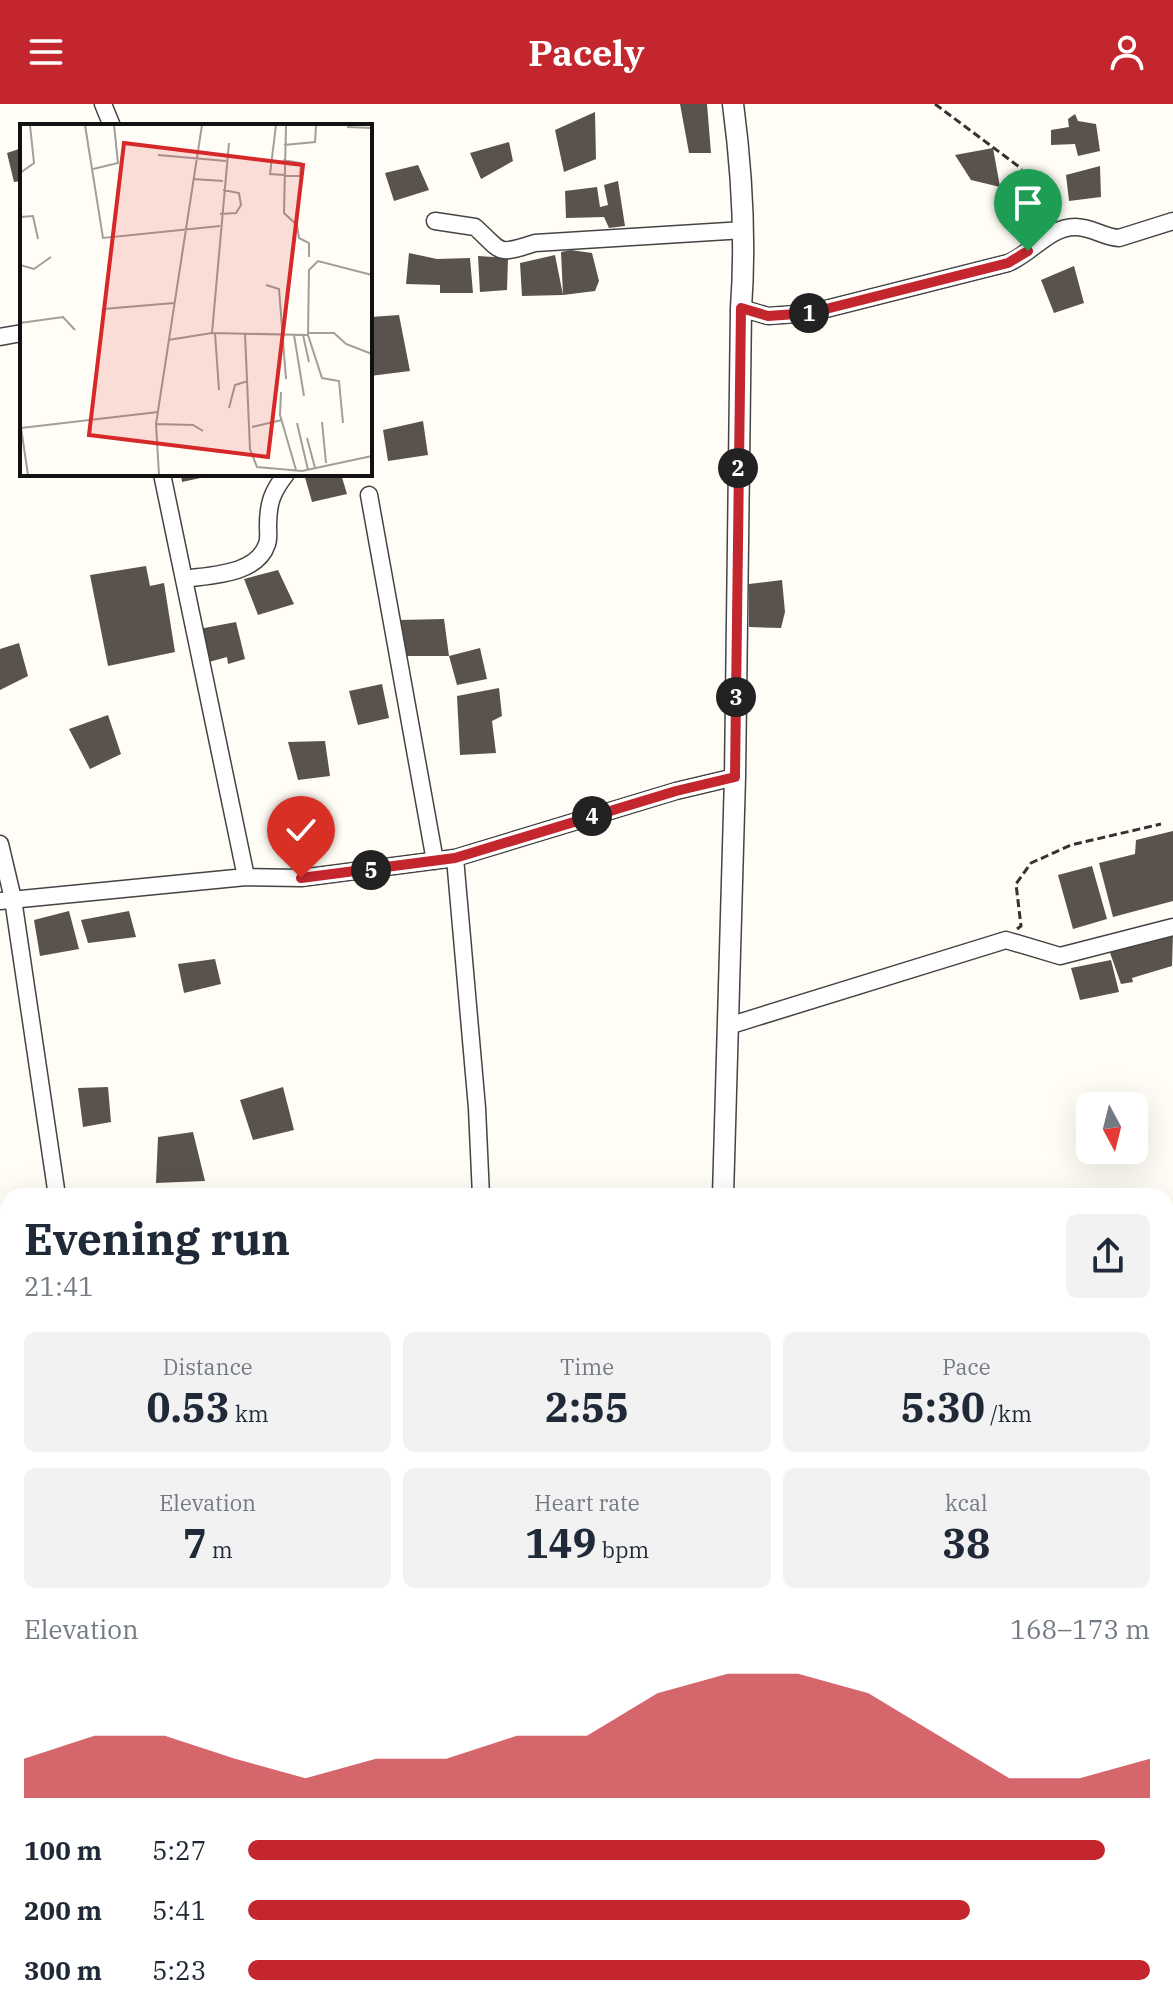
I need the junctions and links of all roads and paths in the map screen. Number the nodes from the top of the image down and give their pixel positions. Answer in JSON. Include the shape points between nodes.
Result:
{"nodes":[{"id":1,"x":103,"y":104,"type":"edge"},
{"id":2,"x":733,"y":104,"type":"edge"},
{"id":3,"x":935,"y":104,"type":"edge"},
{"id":4,"x":111,"y":124,"type":"edge"},
{"id":5,"x":1022,"y":169,"type":"dead end"},
{"id":6,"x":435,"y":221,"type":"dead end"},
{"id":7,"x":1173,"y":221,"type":"edge"},
{"id":8,"x":744,"y":230,"type":"junction"},
{"id":9,"x":741,"y":308,"type":"junction"},
{"id":10,"x":20,"y":333,"type":"edge"},
{"id":11,"x":0,"y":337,"type":"edge"},
{"id":12,"x":162,"y":476,"type":"edge"},
{"id":13,"x":284,"y":476,"type":"edge"},
{"id":14,"x":369,"y":495,"type":"dead end"},
{"id":15,"x":184,"y":579,"type":"junction"},
{"id":16,"x":735,"y":777,"type":"junction"},
{"id":17,"x":1161,"y":824,"type":"dead end"},
{"id":18,"x":0,"y":844,"type":"edge"},
{"id":19,"x":455,"y":858,"type":"junction"},
{"id":20,"x":435,"y":861,"type":"junction"},
{"id":21,"x":246,"y":877,"type":"junction"},
{"id":22,"x":7,"y":900,"type":"edge"},
{"id":23,"x":1173,"y":927,"type":"edge"},
{"id":24,"x":1006,"y":940,"type":"junction"},
{"id":25,"x":728,"y":1026,"type":"junction"},
{"id":26,"x":56,"y":1188,"type":"edge"},
{"id":27,"x":481,"y":1188,"type":"edge"},
{"id":28,"x":723,"y":1188,"type":"edge"}],
"edges":[{"from":1,"to":4,"type":"street"},
{"from":2,"to":8,"type":"street"},
{"from":3,"to":5,"type":"path"},
{"from":6,"to":8,"type":"street","via":[[475,227],[504,251],[535,243]]},
{"from":7,"to":9,"type":"street","via":[[1119,238],[1072,227],[1008,263],[810,313],[768,316]]},
{"from":8,"to":9,"type":"street"},
{"from":9,"to":16,"type":"street"},
{"from":10,"to":11,"type":"street"},
{"from":12,"to":15,"type":"street"},
{"from":13,"to":15,"type":"street","via":[[269,503],[263,553],[233,571]]},
{"from":14,"to":20,"type":"street"},
{"from":15,"to":21,"type":"street"},
{"from":16,"to":19,"type":"street"},
{"from":16,"to":25,"type":"street"},
{"from":17,"to":24,"type":"path","via":[[1071,845],[1031,863],[1016,884],[1021,926]]},
{"from":18,"to":22,"type":"street"},
{"from":19,"to":20,"type":"street"},
{"from":19,"to":27,"type":"street"},
{"from":20,"to":21,"type":"street","via":[[301,878]]},
{"from":21,"to":22,"type":"street"},
{"from":22,"to":26,"type":"street"},
{"from":23,"to":24,"type":"street","via":[[1060,956]]},
{"from":24,"to":25,"type":"street"},
{"from":25,"to":28,"type":"street"}]}
